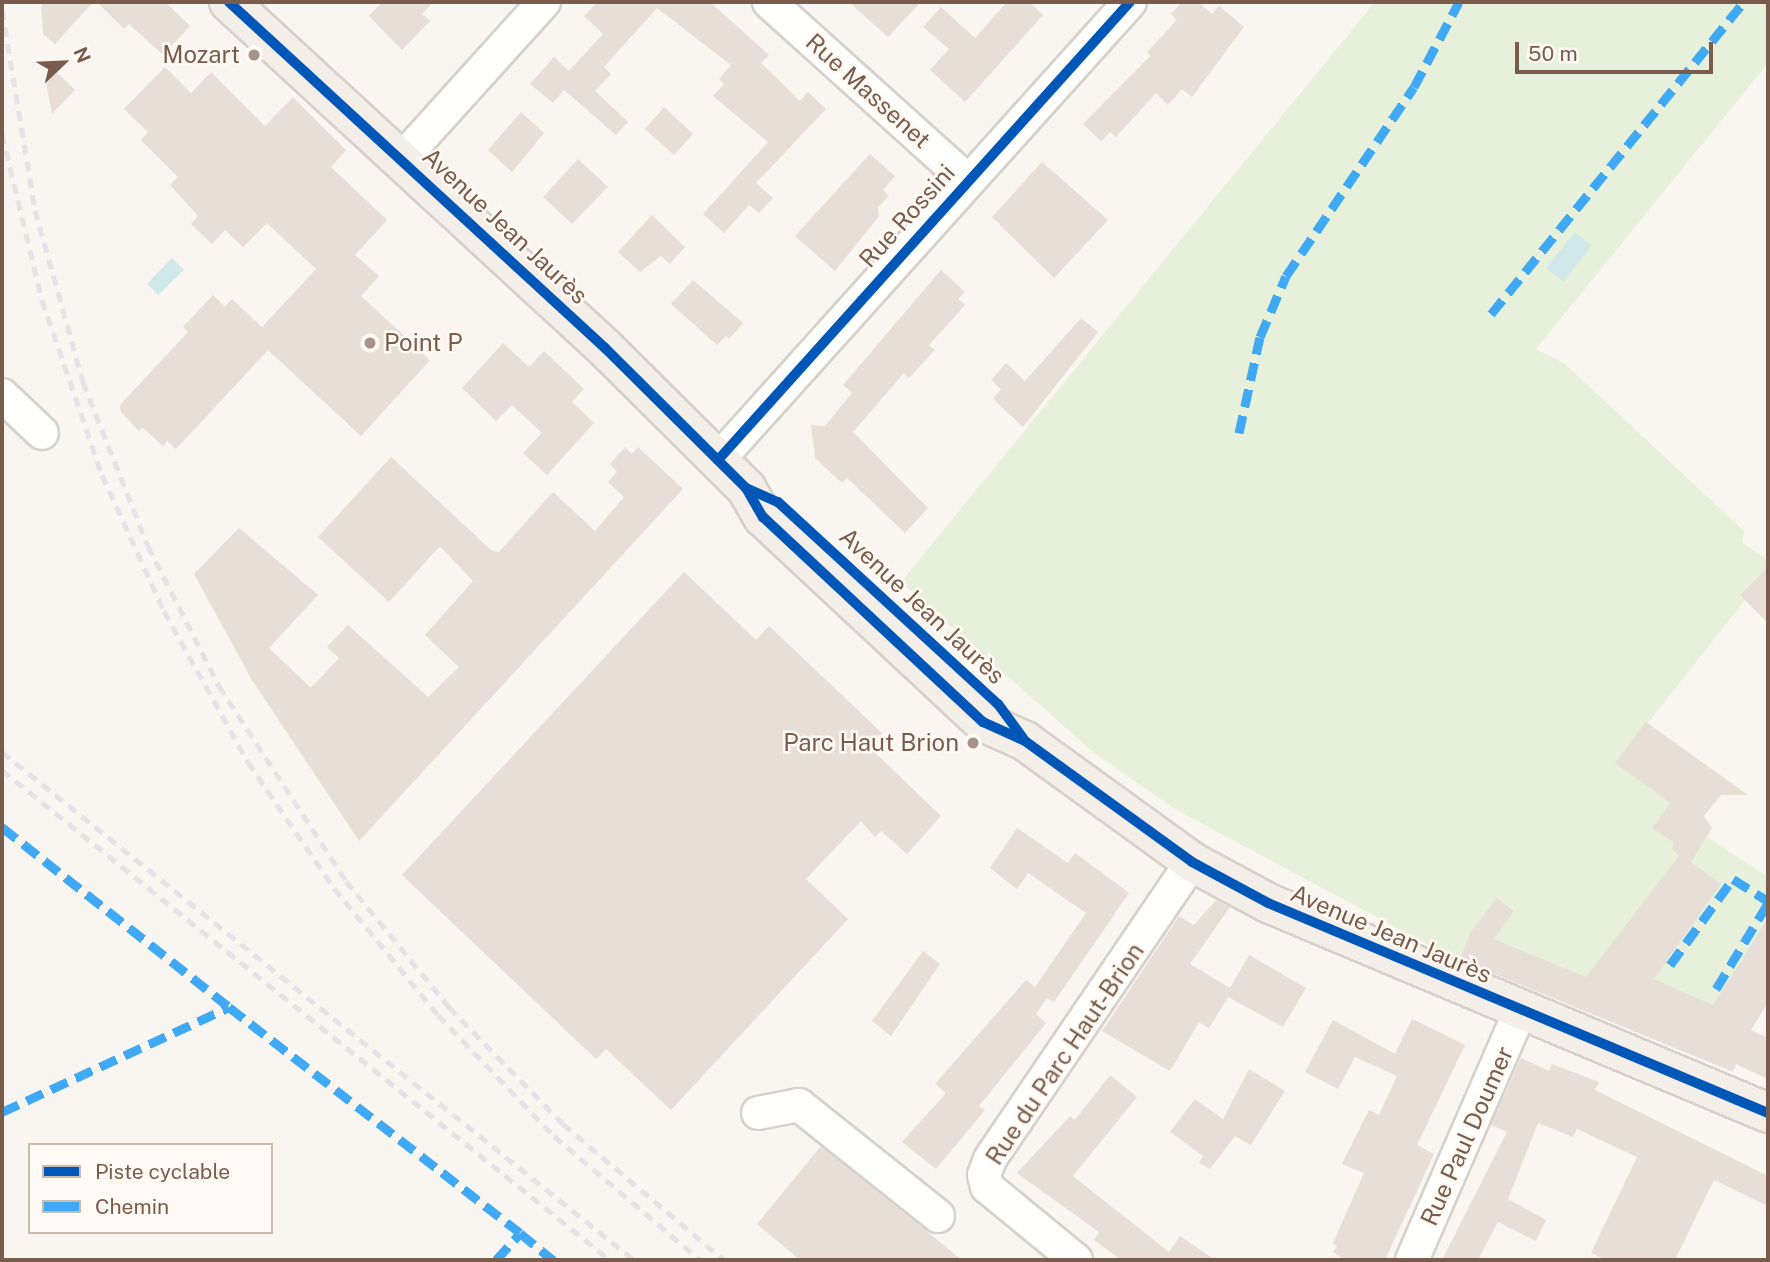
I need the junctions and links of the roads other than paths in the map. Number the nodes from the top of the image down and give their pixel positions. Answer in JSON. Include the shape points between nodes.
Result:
{"nodes":[{"id":1,"x":229,"y":2,"type":"edge"},
{"id":2,"x":544,"y":2,"type":"edge"},
{"id":3,"x":769,"y":2,"type":"edge"},
{"id":4,"x":1130,"y":2,"type":"edge"},
{"id":5,"x":402,"y":159,"type":"junction"},
{"id":6,"x":967,"y":180,"type":"junction"},
{"id":7,"x":2,"y":395,"type":"edge"},
{"id":8,"x":42,"y":433,"type":"dead end"},
{"id":9,"x":718,"y":460,"type":"junction"},
{"id":10,"x":1192,"y":862,"type":"junction"},
{"id":11,"x":1520,"y":1012,"type":"junction"},
{"id":12,"x":758,"y":1113,"type":"dead end"},
{"id":13,"x":1768,"y":1113,"type":"edge"},
{"id":14,"x":938,"y":1216,"type":"dead end"},
{"id":15,"x":1076,"y":1260,"type":"edge"},
{"id":16,"x":1412,"y":1260,"type":"edge"}],
"edges":[{"from":1,"to":5,"type":"main road","name":"Avenue Jean Jaurès"},
{"from":2,"to":5,"type":"street"},
{"from":3,"to":6,"type":"street","name":"Rue Massenet"},
{"from":4,"to":6,"type":"street","name":"Rue Rossini"},
{"from":5,"to":9,"type":"main road","name":"Avenue Jean Jaurès"},
{"from":6,"to":9,"type":"street","name":"Rue Rossini"},
{"from":7,"to":8,"type":"street"},
{"from":9,"to":10,"type":"main road","name":"Avenue Jean Jaurès","via":[[746,488],[778,502],[998,704],[1025,741]]},
{"from":10,"to":11,"type":"main road","name":"Avenue Jean Jaurès","via":[[1268,903]]},
{"from":10,"to":15,"type":"street","name":"Rue du Parc Haut-Brion","via":[[990,1159],[984,1175],[987,1187]]},
{"from":11,"to":13,"type":"main road","name":"Avenue Jean Jaurès"},
{"from":11,"to":16,"type":"street","name":"Rue Paul Doumer"},
{"from":12,"to":14,"type":"street","via":[[799,1105]]}]}
